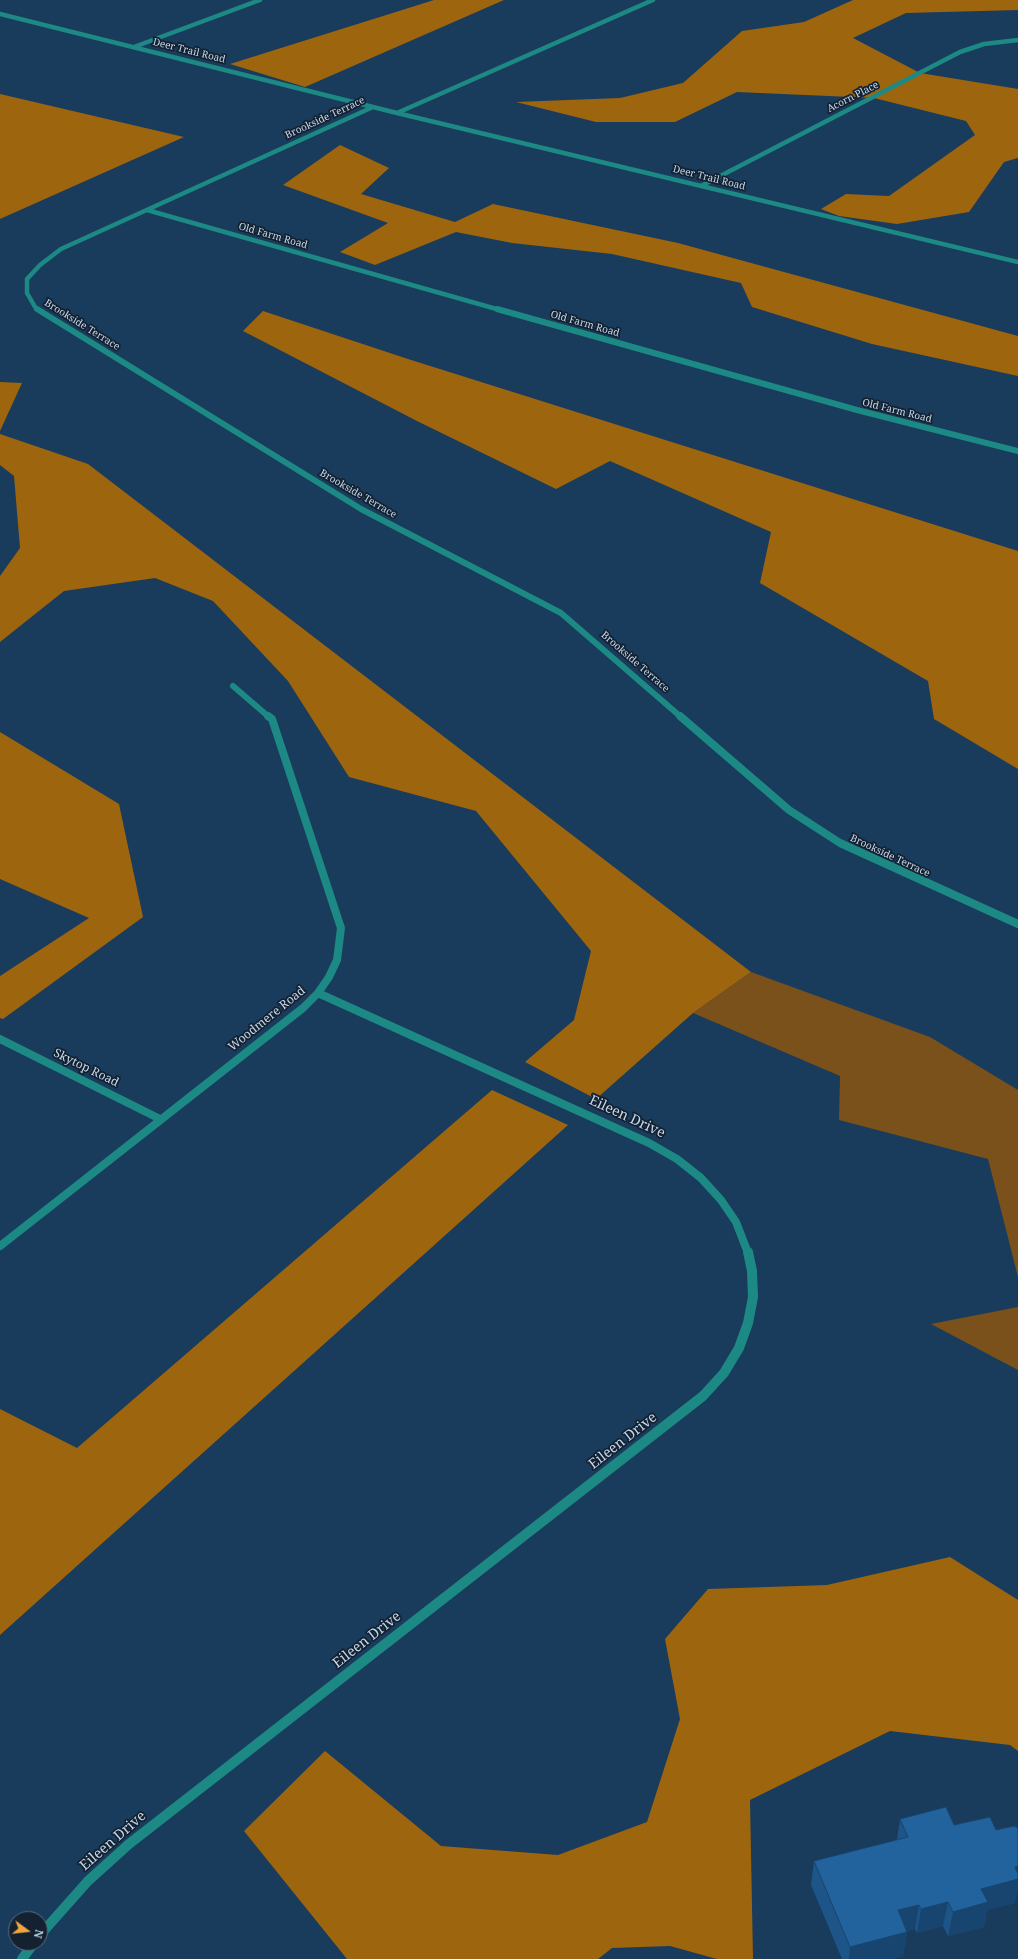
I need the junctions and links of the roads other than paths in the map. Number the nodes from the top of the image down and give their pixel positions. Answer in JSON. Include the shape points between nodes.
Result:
{"nodes":[{"id":1,"x":260,"y":0,"type":"edge"},
{"id":2,"x":652,"y":0,"type":"edge"},
{"id":3,"x":0,"y":14,"type":"edge"},
{"id":4,"x":1018,"y":40,"type":"edge"},
{"id":5,"x":134,"y":47,"type":"junction"},
{"id":6,"x":373,"y":107,"type":"junction"},
{"id":7,"x":396,"y":112,"type":"junction"},
{"id":8,"x":701,"y":186,"type":"junction"},
{"id":9,"x":147,"y":210,"type":"junction"},
{"id":10,"x":1018,"y":262,"type":"edge"},
{"id":11,"x":1018,"y":451,"type":"edge"},
{"id":12,"x":233,"y":686,"type":"dead end"},
{"id":13,"x":1018,"y":924,"type":"edge"},
{"id":14,"x":318,"y":992,"type":"junction"},
{"id":15,"x":0,"y":1039,"type":"edge"},
{"id":16,"x":160,"y":1119,"type":"junction"},
{"id":17,"x":0,"y":1246,"type":"edge"},
{"id":18,"x":48,"y":1926,"type":"edge"}],
"edges":[{"from":1,"to":5,"type":"street"},
{"from":2,"to":7,"type":"street"},
{"from":3,"to":5,"type":"street","name":"Deer Trail Road"},
{"from":4,"to":8,"type":"street","name":"Acorn Place","via":[[984,44],[960,52]]},
{"from":5,"to":6,"type":"street","name":"Deer Trail Road"},
{"from":6,"to":7,"type":"street","name":"Deer Trail Road"},
{"from":6,"to":9,"type":"street","name":"Brookside Terrace"},
{"from":7,"to":8,"type":"street","name":"Deer Trail Road"},
{"from":8,"to":10,"type":"street","name":"Deer Trail Road"},
{"from":9,"to":11,"type":"street","name":"Old Farm Road","via":[[850,408]]},
{"from":9,"to":13,"type":"street","name":"Brookside Terrace","via":[[61,250],[40,265],[26,279],[27,293],[35,307],[362,509],[561,613],[789,810],[840,843]]},
{"from":12,"to":14,"type":"street","name":"Woodmere Road","via":[[272,719],[337,912],[341,928],[337,960]]},
{"from":14,"to":16,"type":"street","name":"Woodmere Road","via":[[303,1008]]},
{"from":14,"to":18,"type":"street","name":"Eileen Drive","via":[[649,1143],[677,1159],[701,1178],[736,1222],[746,1246],[752,1272],[753,1297],[748,1323],[739,1348],[724,1373],[703,1396],[129,1844],[88,1881]]},
{"from":15,"to":16,"type":"street","name":"Skytop Road"},
{"from":16,"to":17,"type":"street","name":"Woodmere Road"}]}
